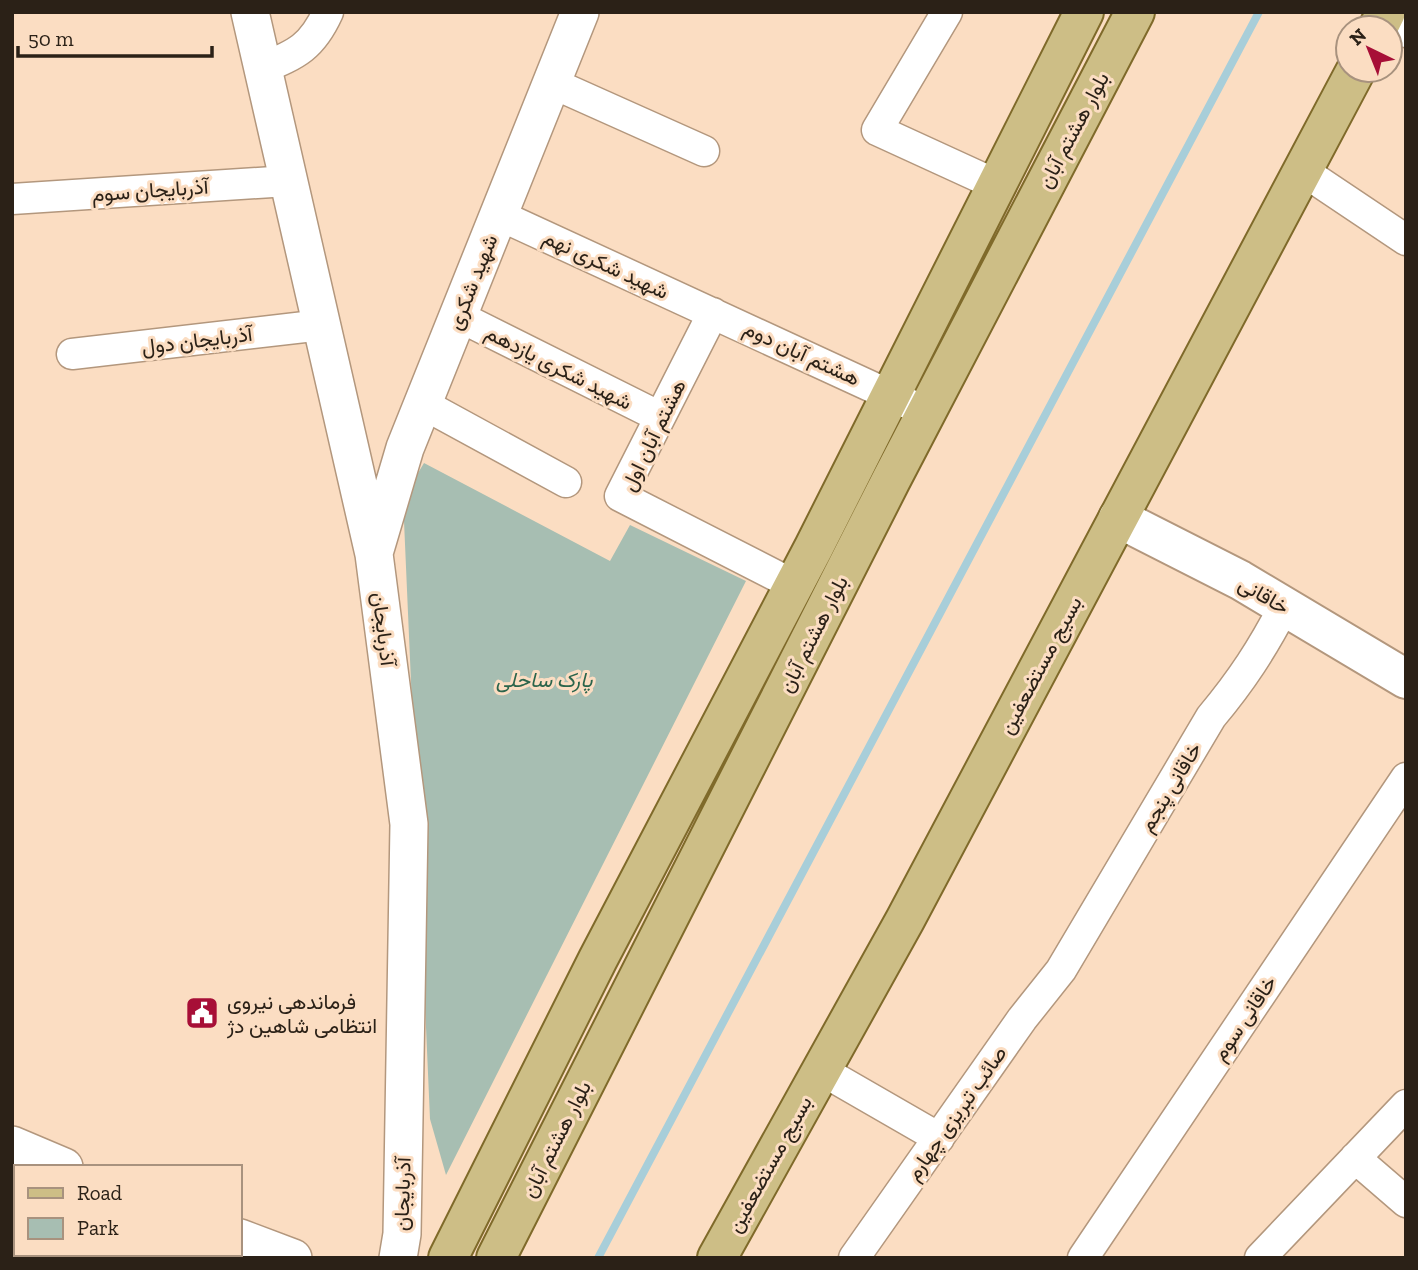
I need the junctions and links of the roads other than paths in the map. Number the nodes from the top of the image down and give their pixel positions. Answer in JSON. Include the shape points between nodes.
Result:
{"nodes":[{"id":1,"x":250,"y":12,"type":"edge"},
{"id":2,"x":328,"y":12,"type":"edge"},
{"id":3,"x":580,"y":12,"type":"edge"},
{"id":4,"x":947,"y":12,"type":"edge"},
{"id":5,"x":1084,"y":12,"type":"edge"},
{"id":6,"x":1135,"y":12,"type":"edge"},
{"id":7,"x":262,"y":68,"type":"junction"},
{"id":8,"x":552,"y":83,"type":"junction"},
{"id":9,"x":1349,"y":84,"type":"edge"},
{"id":10,"x":704,"y":151,"type":"dead end"},
{"id":11,"x":1303,"y":171,"type":"junction"},
{"id":12,"x":288,"y":181,"type":"junction"},
{"id":13,"x":997,"y":185,"type":"junction"},
{"id":14,"x":12,"y":199,"type":"edge"},
{"id":15,"x":499,"y":215,"type":"junction"},
{"id":16,"x":1406,"y":240,"type":"edge"},
{"id":17,"x":713,"y":313,"type":"junction"},
{"id":18,"x":458,"y":316,"type":"junction"},
{"id":19,"x":322,"y":325,"type":"junction"},
{"id":20,"x":72,"y":354,"type":"dead end"},
{"id":21,"x":891,"y":394,"type":"junction"},
{"id":22,"x":423,"y":404,"type":"junction"},
{"id":23,"x":925,"y":414,"type":"junction"},
{"id":24,"x":660,"y":417,"type":"junction"},
{"id":25,"x":566,"y":482,"type":"dead end"},
{"id":26,"x":1118,"y":518,"type":"junction"},
{"id":27,"x":374,"y":554,"type":"junction"},
{"id":28,"x":794,"y":585,"type":"junction"},
{"id":29,"x":1284,"y":607,"type":"junction"},
{"id":30,"x":1406,"y":679,"type":"edge"},
{"id":31,"x":1406,"y":778,"type":"edge"},
{"id":32,"x":676,"y":811,"type":"junction"},
{"id":33,"x":712,"y":831,"type":"junction"},
{"id":34,"x":1061,"y":970,"type":"joint"},
{"id":35,"x":821,"y":1070,"type":"junction"},
{"id":36,"x":1406,"y":1105,"type":"edge"},
{"id":37,"x":939,"y":1138,"type":"junction"},
{"id":38,"x":12,"y":1145,"type":"edge"},
{"id":39,"x":1358,"y":1154,"type":"junction"},
{"id":40,"x":59,"y":1165,"type":"edge"},
{"id":41,"x":1406,"y":1202,"type":"edge"},
{"id":42,"x":242,"y":1239,"type":"edge"},
{"id":43,"x":293,"y":1258,"type":"edge"},
{"id":44,"x":398,"y":1258,"type":"edge"},
{"id":45,"x":448,"y":1258,"type":"edge"},
{"id":46,"x":496,"y":1258,"type":"edge"},
{"id":47,"x":718,"y":1258,"type":"edge"},
{"id":48,"x":854,"y":1258,"type":"edge"},
{"id":49,"x":1083,"y":1258,"type":"edge"},
{"id":50,"x":1260,"y":1258,"type":"edge"}],
"edges":[{"from":1,"to":7,"type":"street","name":"آذربایجان"},
{"from":2,"to":7,"type":"street","via":[[320,30],[297,54]]},
{"from":3,"to":8,"type":"street","name":"شهید شکری"},
{"from":4,"to":13,"type":"street","via":[[877,130]]},
{"from":5,"to":13,"type":"main road","name":"بلوار هشتم آبان"},
{"from":6,"to":23,"type":"main road","name":"بلوار هشتم آبان"},
{"from":7,"to":12,"type":"street","name":"آذربایجان"},
{"from":8,"to":10,"type":"street"},
{"from":8,"to":15,"type":"street","name":"شهید شکری"},
{"from":9,"to":11,"type":"main road","name":"بسیج مستضعفین"},
{"from":11,"to":16,"type":"street"},
{"from":11,"to":26,"type":"main road","name":"بسیج مستضعفین"},
{"from":12,"to":14,"type":"street","name":"آذربایجان سوم"},
{"from":12,"to":19,"type":"street","name":"آذربایجان"},
{"from":13,"to":21,"type":"main road","name":"بلوار هشتم آبان"},
{"from":15,"to":17,"type":"street","name":"شهید شکری نهم"},
{"from":15,"to":18,"type":"street","name":"شهید شکری"},
{"from":17,"to":21,"type":"street","name":"هشتم آبان دوم"},
{"from":17,"to":24,"type":"street","name":"هشتم آبان اول"},
{"from":18,"to":22,"type":"street","name":"شهید شکری"},
{"from":18,"to":24,"type":"street","name":"شهید شکری یازدهم"},
{"from":19,"to":20,"type":"street","name":"آذربایجان دول"},
{"from":19,"to":27,"type":"street","name":"آذربایجان"},
{"from":21,"to":23,"type":"street","name":"هشتم آبان دوم"},
{"from":21,"to":28,"type":"main road","name":"بلوار هشتم آبان"},
{"from":22,"to":25,"type":"street"},
{"from":22,"to":27,"type":"street","name":"شهید شکری"},
{"from":23,"to":33,"type":"main road","name":"بلوار هشتم آبان"},
{"from":24,"to":28,"type":"street","name":"هشتم آبان اول","via":[[620,496]]},
{"from":26,"to":29,"type":"main road","name":"خاقانی"},
{"from":26,"to":35,"type":"main road","name":"بسیج مستضعفین"},
{"from":27,"to":44,"type":"street","name":"آذربایجان","via":[[409,824]]},
{"from":28,"to":32,"type":"main road","name":"بلوار هشتم آبان"},
{"from":29,"to":30,"type":"main road","name":"خاقانی"},
{"from":29,"to":34,"type":"street","name":"خاقانی پنجم","via":[[1242,680],[1211,717]]},
{"from":31,"to":49,"type":"street","name":"خاقانی سوم"},
{"from":32,"to":33,"type":"main road"},
{"from":32,"to":45,"type":"main road","name":"بلوار هشتم آبان"},
{"from":33,"to":46,"type":"main road","name":"بلوار هشتم آبان"},
{"from":34,"to":37,"type":"street","name":"صائب تبریزی چهارم"},
{"from":35,"to":37,"type":"street"},
{"from":35,"to":47,"type":"main road","name":"بسیج مستضعفین"},
{"from":36,"to":39,"type":"street"},
{"from":37,"to":48,"type":"street","name":"صائب تبریزی چهارم"},
{"from":38,"to":40,"type":"street"},
{"from":39,"to":41,"type":"street"},
{"from":39,"to":50,"type":"street"},
{"from":42,"to":43,"type":"street"}]}
